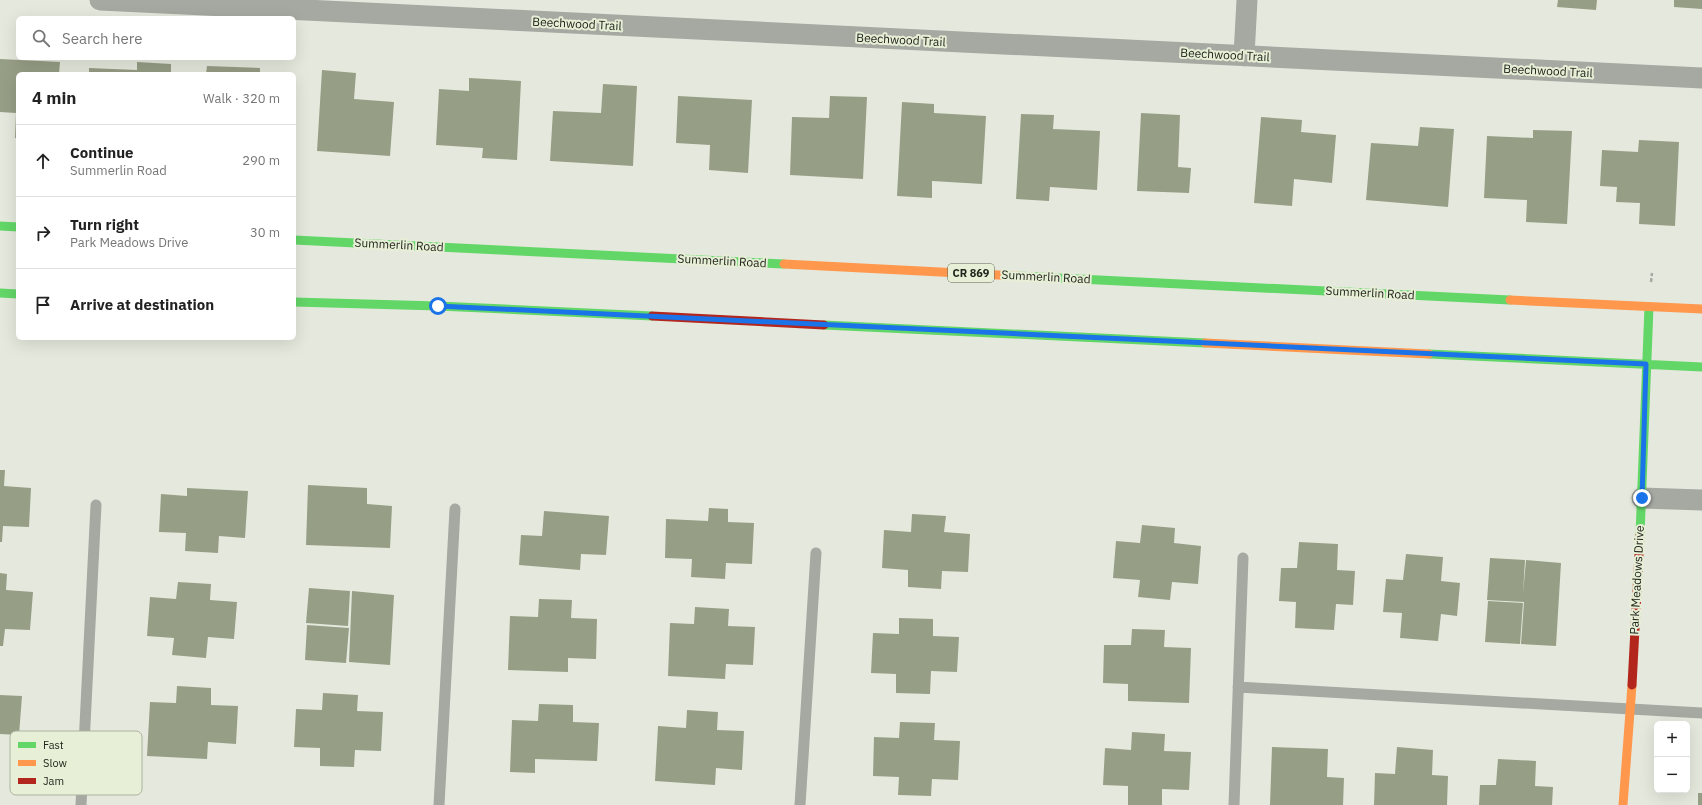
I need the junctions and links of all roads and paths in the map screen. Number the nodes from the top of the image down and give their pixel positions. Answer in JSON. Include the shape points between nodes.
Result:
{"nodes":[{"id":1,"x":100,"y":0,"type":"edge"},
{"id":2,"x":1247,"y":0,"type":"edge"},
{"id":3,"x":1244,"y":56,"type":"junction"},
{"id":4,"x":1702,"y":78,"type":"edge"},
{"id":5,"x":0,"y":226,"type":"edge"},
{"id":6,"x":16,"y":227,"type":"edge"},
{"id":7,"x":296,"y":240,"type":"edge"},
{"id":8,"x":0,"y":293,"type":"edge"},
{"id":9,"x":16,"y":294,"type":"edge"},
{"id":10,"x":296,"y":302,"type":"edge"},
{"id":11,"x":1649,"y":307,"type":"junction"},
{"id":12,"x":1702,"y":309,"type":"edge"},
{"id":13,"x":1646,"y":364,"type":"junction"},
{"id":14,"x":1702,"y":367,"type":"edge"},
{"id":15,"x":1642,"y":498,"type":"junction"},
{"id":16,"x":1702,"y":500,"type":"edge"},
{"id":17,"x":96,"y":505,"type":"dead end"},
{"id":18,"x":455,"y":509,"type":"dead end"},
{"id":19,"x":816,"y":553,"type":"dead end"},
{"id":20,"x":1243,"y":558,"type":"dead end"},
{"id":21,"x":1238,"y":687,"type":"junction"},
{"id":22,"x":1629,"y":709,"type":"junction"},
{"id":23,"x":1702,"y":713,"type":"edge"},
{"id":24,"x":85,"y":731,"type":"edge"},
{"id":25,"x":82,"y":795,"type":"edge"},
{"id":26,"x":82,"y":805,"type":"edge"},
{"id":27,"x":439,"y":805,"type":"edge"},
{"id":28,"x":800,"y":805,"type":"edge"},
{"id":29,"x":1234,"y":805,"type":"edge"},
{"id":30,"x":1623,"y":805,"type":"edge"}],
"edges":[{"from":1,"to":3,"type":"street","name":"Beechwood Trail"},
{"from":2,"to":3,"type":"street"},
{"from":3,"to":4,"type":"street","name":"Beechwood Trail"},
{"from":5,"to":6,"type":"main road"},
{"from":7,"to":11,"type":"main road","name":"Summerlin Road","number":"CR 869"},
{"from":8,"to":9,"type":"main road"},
{"from":10,"to":13,"type":"main road","via":[[438,306]]},
{"from":11,"to":12,"type":"main road","name":"Summerlin Road","number":"CR 869"},
{"from":11,"to":13,"type":"main road","name":"Park Meadows Drive"},
{"from":13,"to":14,"type":"main road"},
{"from":13,"to":15,"type":"main road","name":"Park Meadows Drive"},
{"from":15,"to":16,"type":"street"},
{"from":15,"to":22,"type":"main road","name":"Park Meadows Drive"},
{"from":17,"to":24,"type":"lane"},
{"from":18,"to":27,"type":"lane"},
{"from":19,"to":28,"type":"lane"},
{"from":20,"to":21,"type":"lane"},
{"from":21,"to":22,"type":"lane"},
{"from":21,"to":29,"type":"lane"},
{"from":22,"to":23,"type":"lane"},
{"from":22,"to":30,"type":"main road","name":"Park Meadows Drive"},
{"from":25,"to":26,"type":"lane"}]}
